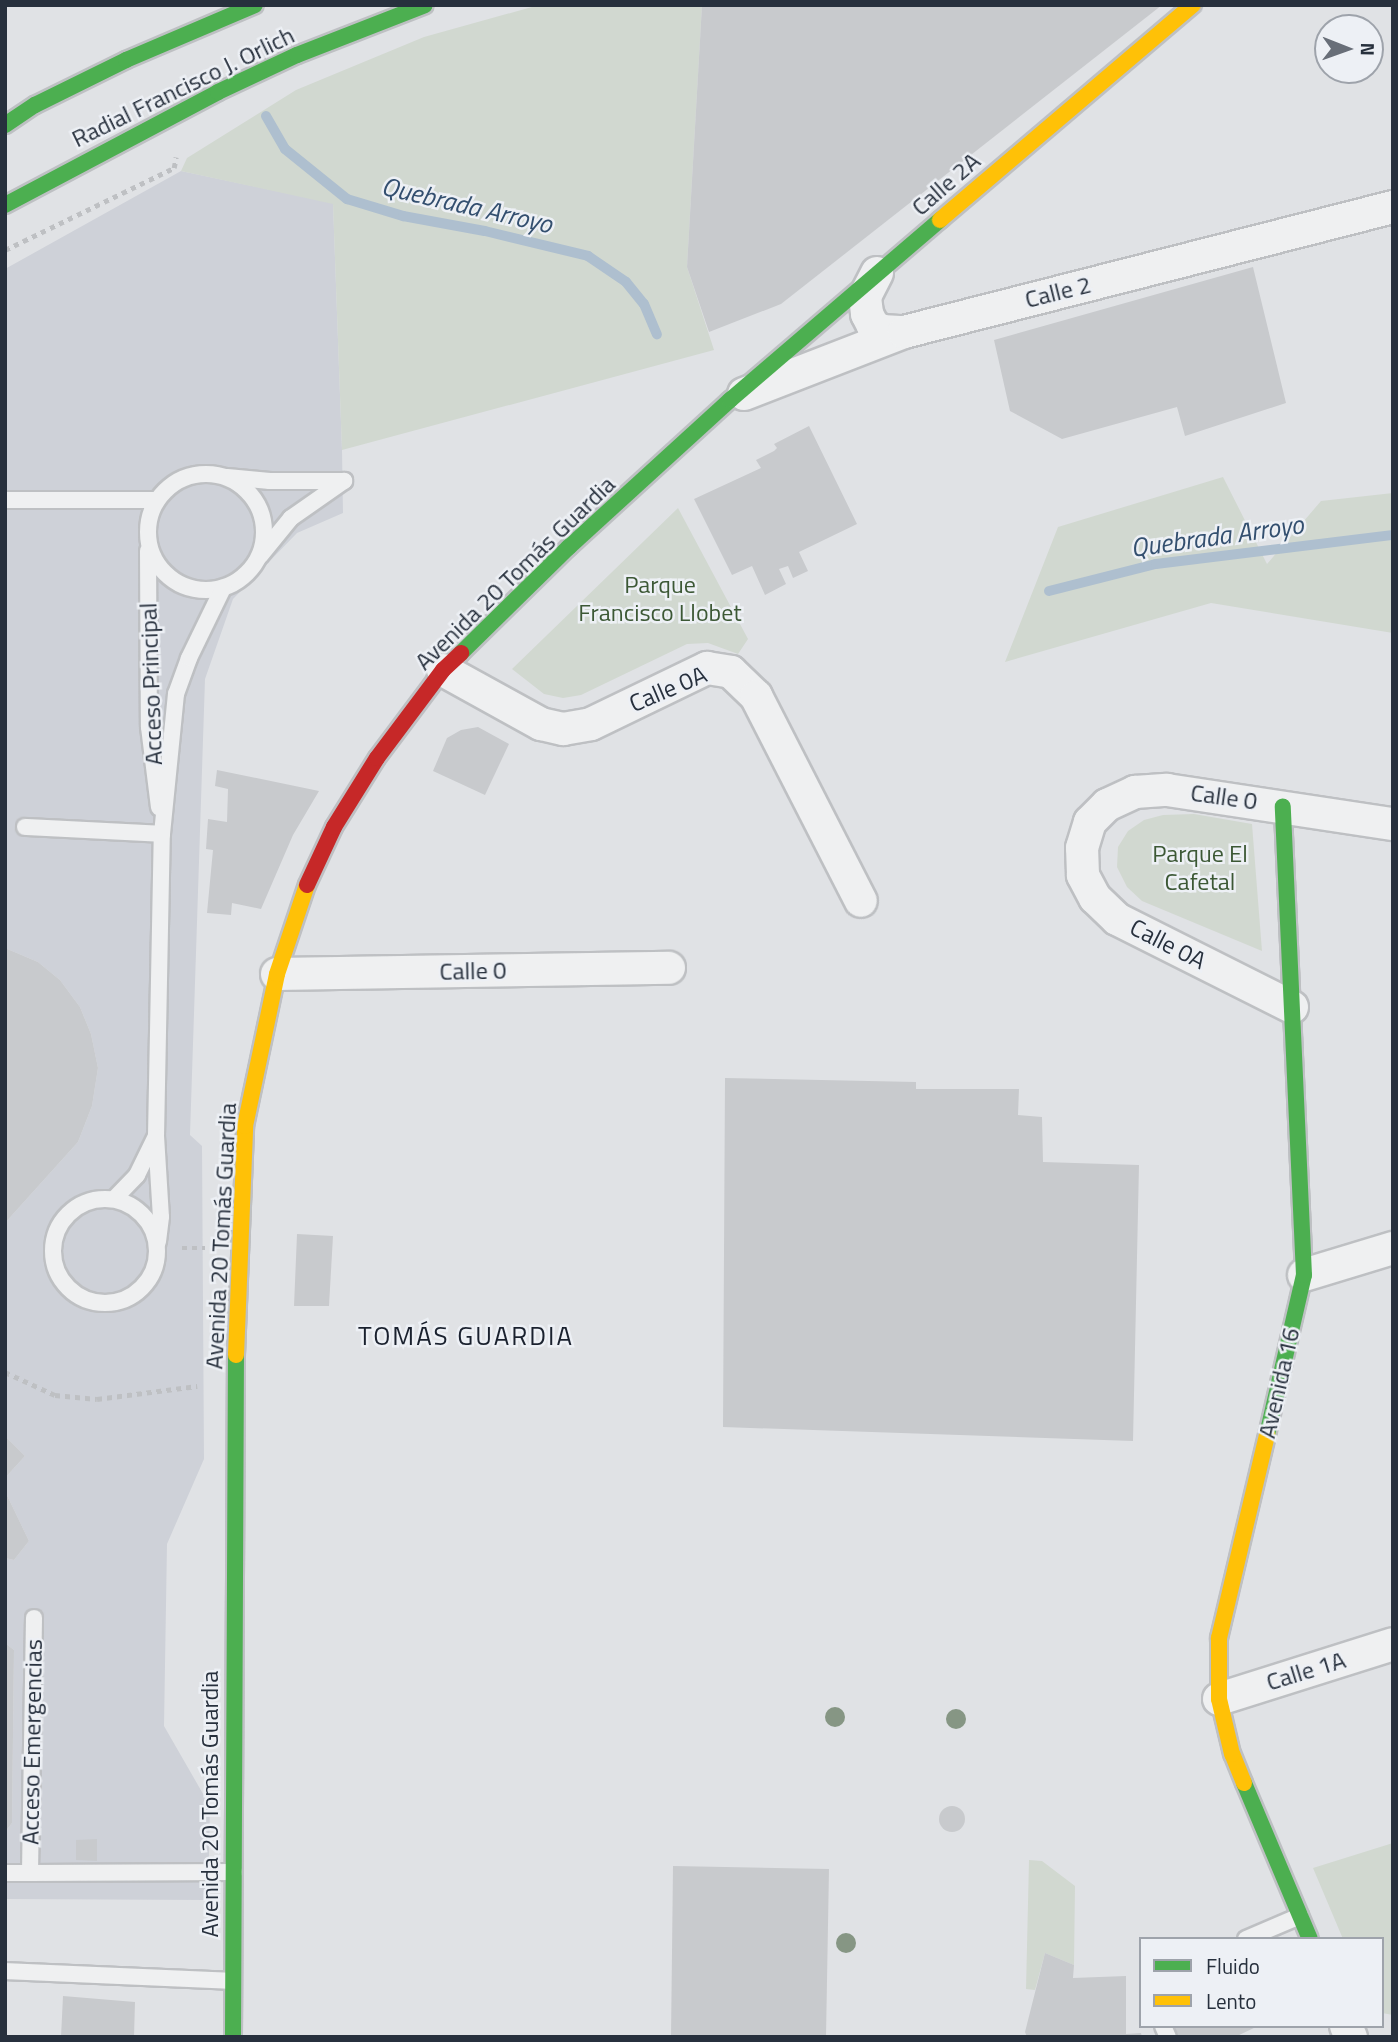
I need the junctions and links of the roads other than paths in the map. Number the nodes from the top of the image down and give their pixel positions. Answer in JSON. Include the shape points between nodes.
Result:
{"nodes":[{"id":1,"x":255,"y":5,"type":"edge"},
{"id":2,"x":425,"y":5,"type":"edge"},
{"id":3,"x":1194,"y":5,"type":"edge"},
{"id":4,"x":35,"y":105,"type":"junction"},
{"id":5,"x":5,"y":119,"type":"edge"},
{"id":6,"x":5,"y":125,"type":"edge"},
{"id":7,"x":5,"y":205,"type":"edge"},
{"id":8,"x":1393,"y":207,"type":"edge"},
{"id":9,"x":877,"y":273,"type":"junction"},
{"id":10,"x":904,"y":332,"type":"junction"},
{"id":11,"x":730,"y":400,"type":"junction"},
{"id":12,"x":217,"y":475,"type":"junction"},
{"id":13,"x":5,"y":500,"type":"edge"},
{"id":14,"x":157,"y":500,"type":"junction"},
{"id":15,"x":148,"y":533,"type":"junction"},
{"id":16,"x":256,"y":561,"type":"junction"},
{"id":17,"x":223,"y":588,"type":"junction"},
{"id":18,"x":443,"y":670,"type":"junction"},
{"id":19,"x":1283,"y":806,"type":"junction"},
{"id":20,"x":1393,"y":824,"type":"edge"},
{"id":21,"x":25,"y":827,"type":"dead end"},
{"id":22,"x":162,"y":834,"type":"junction"},
{"id":23,"x":1082,"y":848,"type":"joint"},
{"id":24,"x":861,"y":901,"type":"dead end"},
{"id":25,"x":669,"y":968,"type":"dead end"},
{"id":26,"x":277,"y":974,"type":"junction"},
{"id":27,"x":1293,"y":1007,"type":"junction"},
{"id":28,"x":156,"y":1136,"type":"junction"},
{"id":29,"x":114,"y":1199,"type":"junction"},
{"id":30,"x":157,"y":1248,"type":"junction"},
{"id":31,"x":1393,"y":1248,"type":"edge"},
{"id":32,"x":1304,"y":1275,"type":"junction"},
{"id":33,"x":34,"y":1618,"type":"dead end"},
{"id":34,"x":1393,"y":1644,"type":"edge"},
{"id":35,"x":1219,"y":1699,"type":"junction"},
{"id":36,"x":234,"y":1872,"type":"junction"},
{"id":37,"x":5,"y":1873,"type":"edge"},
{"id":38,"x":30,"y":1873,"type":"junction"},
{"id":39,"x":1300,"y":1916,"type":"junction"},
{"id":40,"x":1252,"y":1937,"type":"edge"},
{"id":41,"x":1309,"y":1937,"type":"edge"},
{"id":42,"x":5,"y":1971,"type":"edge"},
{"id":43,"x":233,"y":1981,"type":"junction"},
{"id":44,"x":233,"y":2037,"type":"edge"}],
"edges":[{"from":1,"to":4,"type":"street","name":"Radial Francisco J. Orlich"},
{"from":2,"to":7,"type":"street","name":"Radial Francisco J. Orlich","via":[[240,82]]},
{"from":3,"to":9,"type":"street","name":"Calle 2A"},
{"from":4,"to":5,"type":"street"},
{"from":4,"to":6,"type":"street","name":"Radial Francisco J. Orlich"},
{"from":8,"to":10,"type":"street","name":"Calle 2"},
{"from":9,"to":10,"type":"street","via":[[865,297],[867,314],[882,331]]},
{"from":9,"to":11,"type":"street","name":"Calle 2A"},
{"from":10,"to":11,"type":"street","name":"Calle 2"},
{"from":11,"to":18,"type":"street","name":"Avenida 20 Tomás Guardia"},
{"from":12,"to":14,"type":"lane","via":[[184,478]]},
{"from":12,"to":16,"type":"lane","via":[[248,493],[258,508],[263,526]]},
{"from":12,"to":16,"type":"lane","via":[[344,481],[291,518]]},
{"from":13,"to":14,"type":"lane"},
{"from":14,"to":15,"type":"lane"},
{"from":15,"to":17,"type":"lane","via":[[150,551],[172,580],[205,591]]},
{"from":15,"to":22,"type":"lane","name":"Acceso Principal","via":[[149,727]]},
{"from":16,"to":17,"type":"lane","via":[[236,582]]},
{"from":17,"to":22,"type":"lane","name":"Acceso Principal","via":[[176,694]]},
{"from":18,"to":24,"type":"street","name":"Calle 0A","via":[[541,724],[563,729],[591,724],[707,668],[731,672],[756,696]]},
{"from":18,"to":26,"type":"street","name":"Avenida 20 Tomás Guardia","via":[[377,758],[334,827],[298,904]]},
{"from":19,"to":20,"type":"street","name":"Calle 0"},
{"from":19,"to":23,"type":"street","name":"Calle 0","via":[[1196,792],[1135,792],[1107,805],[1090,822]]},
{"from":19,"to":27,"type":"street","name":"Avenida 16"},
{"from":21,"to":22,"type":"lane"},
{"from":22,"to":28,"type":"lane","name":"Acceso Principal"},
{"from":23,"to":27,"type":"street","name":"Calle 0A","via":[[1083,875],[1095,898],[1117,919]]},
{"from":25,"to":26,"type":"street","name":"Calle 0"},
{"from":26,"to":36,"type":"street","name":"Avenida 20 Tomás Guardia","via":[[245,1126],[239,1248]]},
{"from":27,"to":32,"type":"street","name":"Avenida 16"},
{"from":28,"to":29,"type":"lane","name":"Acceso Principal","via":[[136,1175]]},
{"from":28,"to":30,"type":"lane","name":"Acceso Principal","via":[[161,1217]]},
{"from":29,"to":30,"type":"lane","via":[[142,1213]]},
{"from":29,"to":30,"type":"lane","via":[[81,1205],[67,1214],[58,1228],[54,1262],[71,1291],[103,1304],[128,1298],[148,1281]]},
{"from":31,"to":32,"type":"street"},
{"from":32,"to":35,"type":"street","name":"Avenida 16","via":[[1219,1638]]},
{"from":33,"to":38,"type":"lane","name":"Acceso Emergencias"},
{"from":34,"to":35,"type":"street","name":"Calle 1A"},
{"from":35,"to":39,"type":"street","name":"Avenida 16","via":[[1231,1754]]},
{"from":36,"to":38,"type":"lane","name":"Acceso Emergencias"},
{"from":36,"to":43,"type":"street","name":"Avenida 20 Tomás Guardia"},
{"from":37,"to":38,"type":"lane"},
{"from":39,"to":40,"type":"lane"},
{"from":39,"to":41,"type":"street","name":"Avenida 16"},
{"from":42,"to":43,"type":"lane"},
{"from":43,"to":44,"type":"street","name":"Avenida 20 Tomás Guardia"}]}
